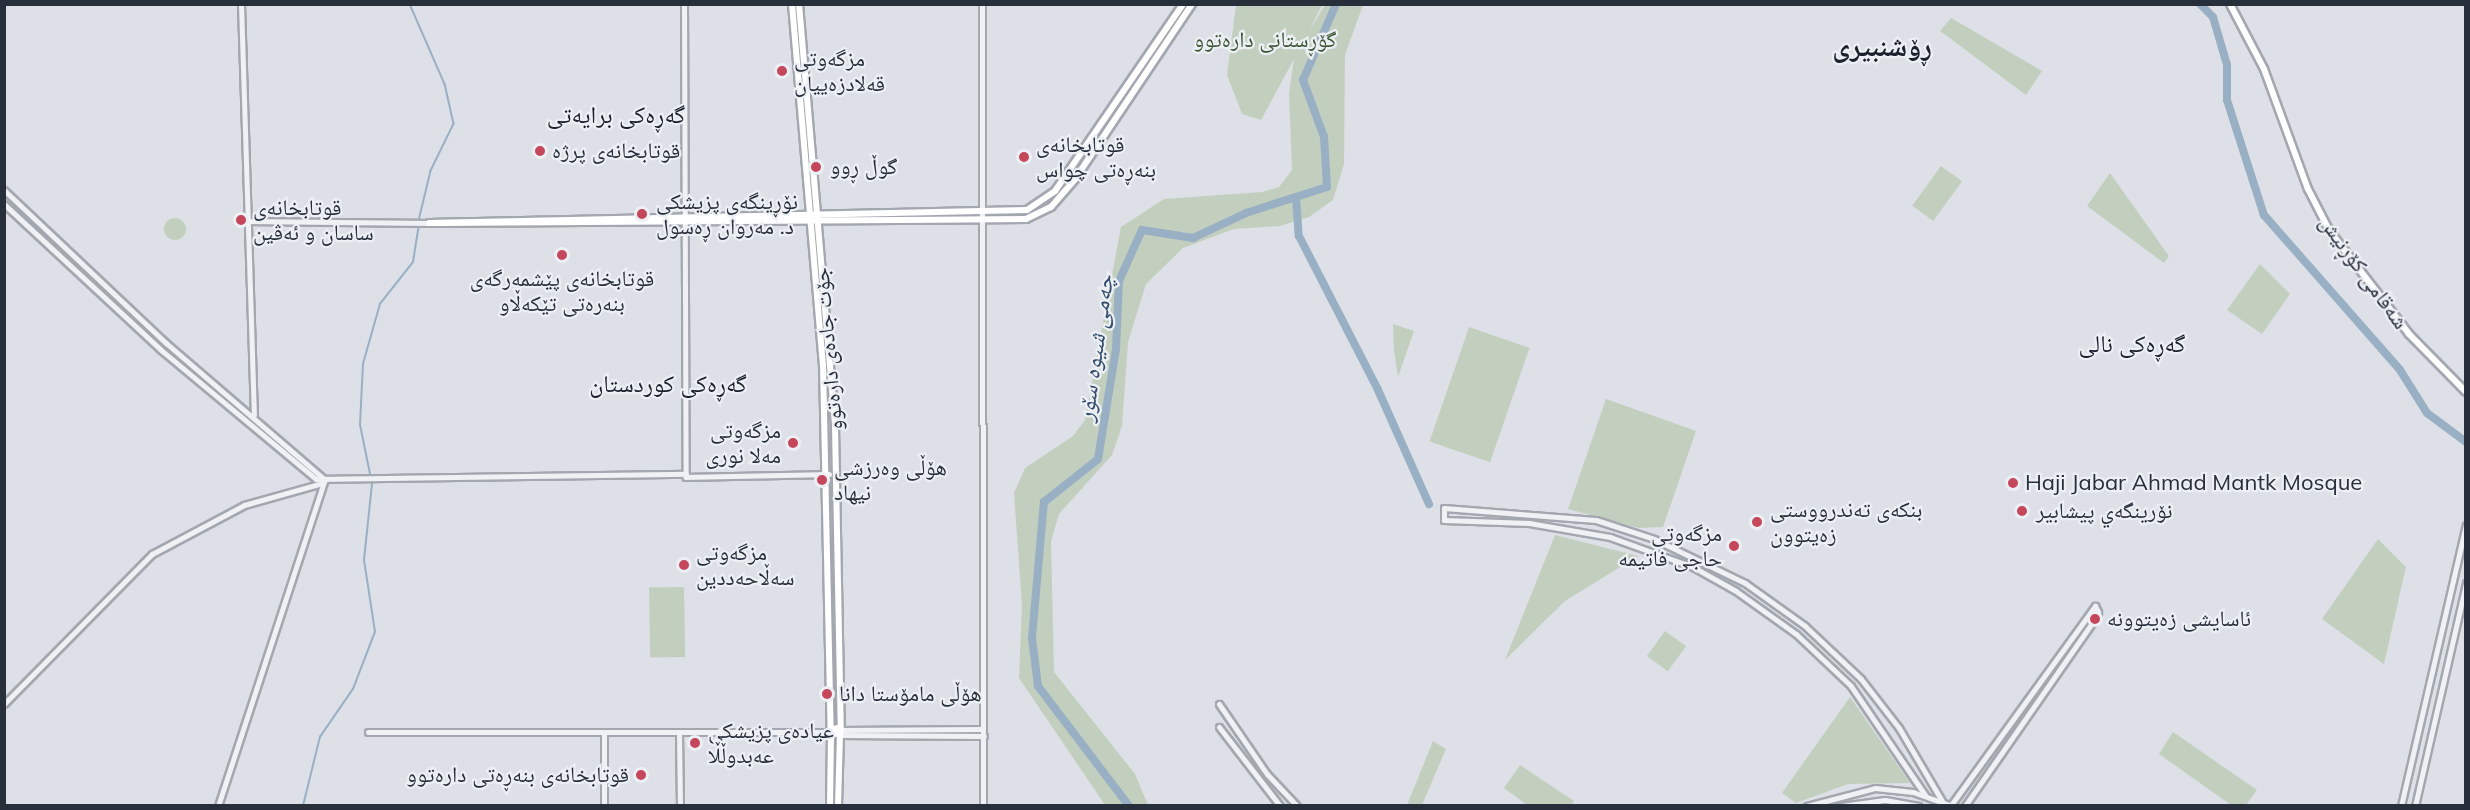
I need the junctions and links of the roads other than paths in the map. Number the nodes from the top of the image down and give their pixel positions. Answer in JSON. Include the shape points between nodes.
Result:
{"nodes":[{"id":1,"x":241,"y":4,"type":"edge"},
{"id":2,"x":684,"y":4,"type":"edge"},
{"id":3,"x":792,"y":4,"type":"edge"},
{"id":4,"x":799,"y":4,"type":"edge"},
{"id":5,"x":982,"y":4,"type":"edge"},
{"id":6,"x":1183,"y":4,"type":"edge"},
{"id":7,"x":1192,"y":4,"type":"edge"},
{"id":8,"x":2230,"y":4,"type":"edge"},
{"id":9,"x":1174,"y":17,"type":"junction"},
{"id":10,"x":1181,"y":21,"type":"junction"},
{"id":11,"x":4,"y":190,"type":"edge"},
{"id":12,"x":4,"y":204,"type":"edge"},
{"id":13,"x":816,"y":215,"type":"junction"},
{"id":14,"x":684,"y":217,"type":"junction"},
{"id":15,"x":981,"y":218,"type":"junction"},
{"id":16,"x":808,"y":220,"type":"junction"},
{"id":17,"x":247,"y":221,"type":"junction"},
{"id":18,"x":568,"y":221,"type":"junction"},
{"id":19,"x":426,"y":223,"type":"joint"},
{"id":20,"x":817,"y":223,"type":"junction"},
{"id":21,"x":683,"y":224,"type":"junction"},
{"id":22,"x":2466,"y":392,"type":"edge"},
{"id":23,"x":254,"y":415,"type":"junction"},
{"id":24,"x":686,"y":474,"type":"junction"},
{"id":25,"x":829,"y":474,"type":"junction"},
{"id":26,"x":324,"y":481,"type":"junction"},
{"id":27,"x":1596,"y":520,"type":"junction"},
{"id":28,"x":2466,"y":525,"type":"edge"},
{"id":29,"x":1592,"y":533,"type":"junction"},
{"id":30,"x":2466,"y":583,"type":"edge"},
{"id":31,"x":2432,"y":664,"type":"junction"},
{"id":32,"x":1847,"y":665,"type":"junction"},
{"id":33,"x":2445,"y":668,"type":"junction"},
{"id":34,"x":1839,"y":674,"type":"junction"},
{"id":35,"x":4,"y":704,"type":"edge"},
{"id":36,"x":1220,"y":704,"type":"dead end"},
{"id":37,"x":1219,"y":727,"type":"dead end"},
{"id":38,"x":984,"y":729,"type":"junction"},
{"id":39,"x":368,"y":732,"type":"dead end"},
{"id":40,"x":832,"y":732,"type":"junction"},
{"id":41,"x":604,"y":734,"type":"junction"},
{"id":42,"x":679,"y":734,"type":"junction"},
{"id":43,"x":840,"y":734,"type":"junction"},
{"id":44,"x":1239,"y":735,"type":"junction"},
{"id":45,"x":984,"y":736,"type":"junction"},
{"id":46,"x":1230,"y":742,"type":"junction"},
{"id":47,"x":1925,"y":795,"type":"junction"},
{"id":48,"x":1942,"y":801,"type":"junction"},
{"id":49,"x":1952,"y":805,"type":"edge"},
{"id":50,"x":218,"y":806,"type":"edge"},
{"id":51,"x":604,"y":806,"type":"edge"},
{"id":52,"x":680,"y":806,"type":"edge"},
{"id":53,"x":830,"y":806,"type":"edge"},
{"id":54,"x":838,"y":806,"type":"edge"},
{"id":55,"x":983,"y":806,"type":"edge"},
{"id":56,"x":1280,"y":806,"type":"edge"},
{"id":57,"x":1297,"y":806,"type":"edge"},
{"id":58,"x":1807,"y":806,"type":"edge"},
{"id":59,"x":1841,"y":806,"type":"edge"},
{"id":60,"x":1918,"y":806,"type":"edge"},
{"id":61,"x":1965,"y":806,"type":"edge"},
{"id":62,"x":2401,"y":806,"type":"edge"},
{"id":63,"x":2415,"y":806,"type":"edge"}],
"edges":[{"from":1,"to":17,"type":"street"},
{"from":2,"to":14,"type":"street"},
{"from":3,"to":16,"type":"main road","name":"جۆت جادەی دارەتوو"},
{"from":4,"to":13,"type":"main road","name":"جۆت جادەی دارەتوو"},
{"from":5,"to":15,"type":"street"},
{"from":6,"to":9,"type":"main road"},
{"from":7,"to":10,"type":"main road"},
{"from":8,"to":22,"type":"main road","name":"شەقامی کۆڕنیش","via":[[2264,69],[2308,189],[2329,230],[2409,333]]},
{"from":9,"to":10,"type":"main road"},
{"from":9,"to":15,"type":"main road","via":[[1055,191],[1027,210]]},
{"from":10,"to":15,"type":"main road","via":[[1051,207],[1026,219]]},
{"from":11,"to":23,"type":"street","via":[[166,343]]},
{"from":12,"to":26,"type":"street","via":[[161,350],[314,478]]},
{"from":13,"to":15,"type":"main road"},
{"from":13,"to":16,"type":"main road"},
{"from":13,"to":20,"type":"main road","name":"جۆت جادەی دارەتوو"},
{"from":14,"to":16,"type":"main road"},
{"from":14,"to":18,"type":"main road"},
{"from":14,"to":21,"type":"street"},
{"from":15,"to":20,"type":"main road"},
{"from":15,"to":38,"type":"street"},
{"from":16,"to":20,"type":"main road"},
{"from":16,"to":21,"type":"main road"},
{"from":16,"to":25,"type":"main road","name":"جۆت جادەی دارەتوو"},
{"from":17,"to":19,"type":"street"},
{"from":17,"to":23,"type":"street"},
{"from":18,"to":19,"type":"main road"},
{"from":18,"to":21,"type":"main road"},
{"from":20,"to":43,"type":"main road","name":"جۆت جادەی دارەتوو","via":[[835,427]]},
{"from":21,"to":24,"type":"street"},
{"from":23,"to":26,"type":"street"},
{"from":24,"to":25,"type":"street"},
{"from":24,"to":26,"type":"street"},
{"from":25,"to":40,"type":"main road","name":"جۆت جادەی دارەتوو"},
{"from":26,"to":35,"type":"street","via":[[244,505],[152,554]]},
{"from":26,"to":50,"type":"street"},
{"from":27,"to":29,"type":"street"},
{"from":27,"to":29,"type":"street","via":[[1444,508],[1444,520],[1514,521]]},
{"from":27,"to":32,"type":"street","via":[[1654,539],[1745,582]]},
{"from":28,"to":31,"type":"street"},
{"from":29,"to":34,"type":"street","via":[[1650,549],[1717,580],[1776,618]]},
{"from":30,"to":33,"type":"street"},
{"from":31,"to":33,"type":"street"},
{"from":31,"to":62,"type":"street"},
{"from":32,"to":34,"type":"street"},
{"from":32,"to":48,"type":"street","via":[[1899,728]]},
{"from":33,"to":63,"type":"street"},
{"from":34,"to":47,"type":"street","via":[[1885,729]]},
{"from":36,"to":44,"type":"street"},
{"from":37,"to":46,"type":"street"},
{"from":38,"to":43,"type":"street"},
{"from":38,"to":45,"type":"street"},
{"from":39,"to":41,"type":"street"},
{"from":40,"to":42,"type":"street"},
{"from":40,"to":43,"type":"main road"},
{"from":40,"to":53,"type":"main road","name":"جۆت جادەی دارەتوو"},
{"from":41,"to":42,"type":"street"},
{"from":41,"to":51,"type":"street"},
{"from":42,"to":52,"type":"street"},
{"from":43,"to":45,"type":"street"},
{"from":43,"to":54,"type":"main road","name":"جۆت جادەی دارەتوو"},
{"from":44,"to":46,"type":"street"},
{"from":44,"to":57,"type":"street"},
{"from":45,"to":55,"type":"street"},
{"from":46,"to":56,"type":"street"},
{"from":47,"to":48,"type":"street"},
{"from":47,"to":58,"type":"street","via":[[1862,789]]},
{"from":48,"to":49,"type":"street"},
{"from":49,"to":61,"type":"street","via":[[2095,606],[2098,612],[2092,623]]},
{"from":59,"to":60,"type":"street","via":[[1885,800]]}]}
